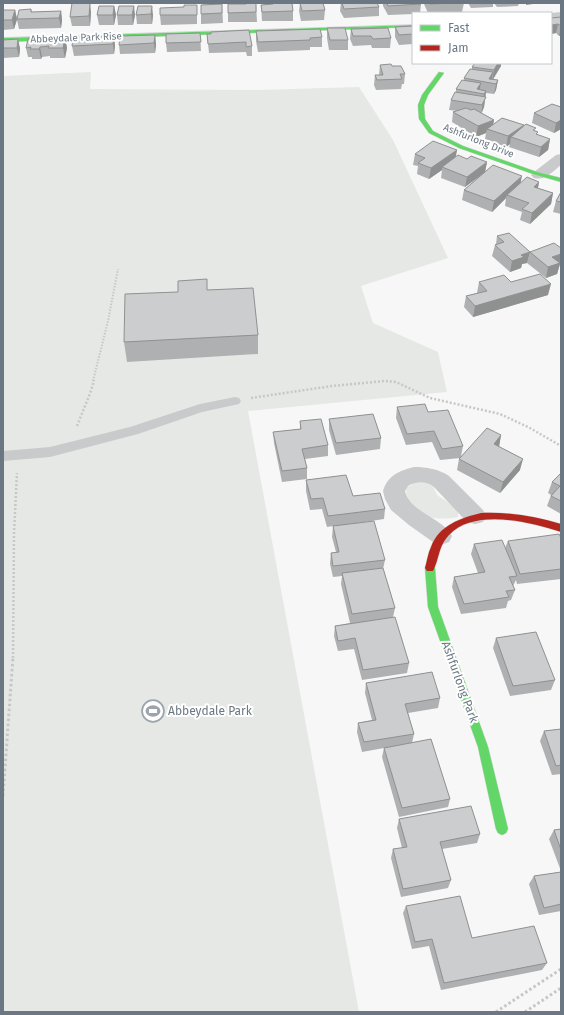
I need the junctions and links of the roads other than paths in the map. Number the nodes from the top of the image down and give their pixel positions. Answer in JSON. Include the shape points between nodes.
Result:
{"nodes":[{"id":1,"x":412,"y":26,"type":"edge"},
{"id":2,"x":3,"y":40,"type":"edge"},
{"id":3,"x":441,"y":73,"type":"dead end"},
{"id":4,"x":561,"y":158,"type":"edge"},
{"id":5,"x":539,"y":175,"type":"junction"},
{"id":6,"x":561,"y":180,"type":"edge"},
{"id":7,"x":236,"y":401,"type":"road end"},
{"id":8,"x":3,"y":456,"type":"edge"},
{"id":9,"x":475,"y":516,"type":"junction"},
{"id":10,"x":561,"y":528,"type":"edge"},
{"id":11,"x":441,"y":536,"type":"junction"},
{"id":12,"x":502,"y":829,"type":"dead end"}],
"edges":[{"from":1,"to":2,"type":"street","name":"Abbeydale Park Rise"},
{"from":3,"to":5,"type":"street","name":"Ashfurlong Drive","via":[[422,102],[420,110],[430,131],[473,151]]},
{"from":4,"to":5,"type":"street"},
{"from":5,"to":6,"type":"street","name":"Ashfurlong Drive"},
{"from":7,"to":8,"type":"lane","via":[[200,408],[133,431],[50,452]]},
{"from":9,"to":10,"type":"street","via":[[507,515]]},
{"from":9,"to":11,"type":"street"},
{"from":9,"to":11,"type":"street","via":[[438,479],[419,474],[407,476],[398,482],[395,490],[396,500],[406,511]]},
{"from":11,"to":12,"type":"street","name":"Ashfurlong Park","via":[[434,547],[431,561],[430,585],[433,607],[483,747]]}]}
